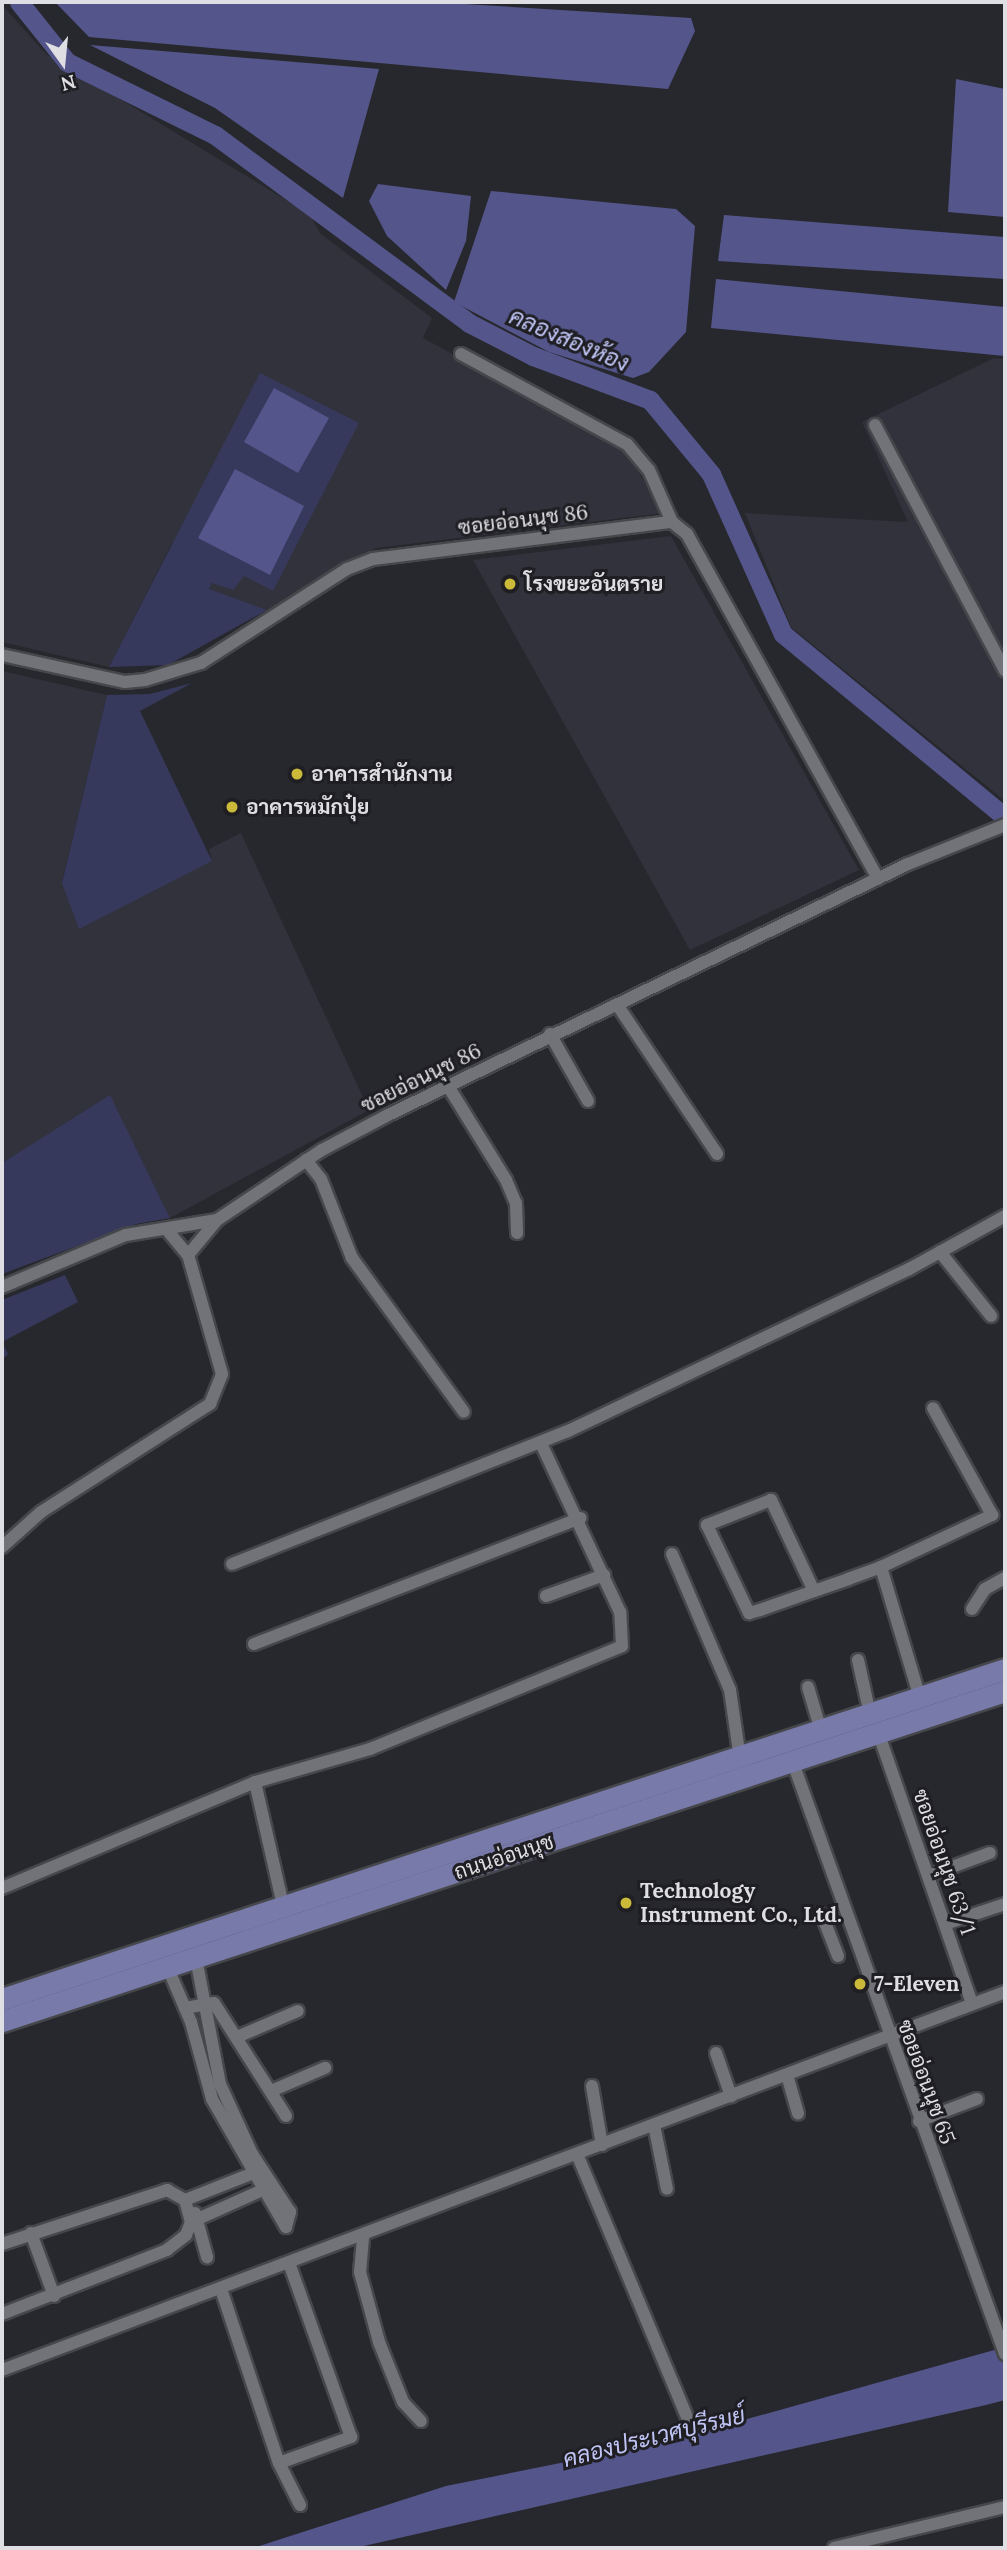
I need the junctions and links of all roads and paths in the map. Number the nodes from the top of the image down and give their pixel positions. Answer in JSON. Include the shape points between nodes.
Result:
{"nodes":[{"id":1,"x":461,"y":354,"type":"dead end"},
{"id":2,"x":875,"y":425,"type":"dead end"},
{"id":3,"x":672,"y":522,"type":"junction"},
{"id":4,"x":2,"y":656,"type":"edge"},
{"id":5,"x":1005,"y":671,"type":"edge"},
{"id":6,"x":1000,"y":827,"type":"edge"},
{"id":7,"x":878,"y":878,"type":"junction"},
{"id":8,"x":618,"y":1006,"type":"junction"},
{"id":9,"x":550,"y":1034,"type":"junction"},
{"id":10,"x":448,"y":1086,"type":"junction"},
{"id":11,"x":588,"y":1101,"type":"dead end"},
{"id":12,"x":717,"y":1154,"type":"dead end"},
{"id":13,"x":306,"y":1160,"type":"junction"},
{"id":14,"x":1005,"y":1216,"type":"edge"},
{"id":15,"x":217,"y":1220,"type":"junction"},
{"id":16,"x":167,"y":1230,"type":"junction"},
{"id":17,"x":517,"y":1233,"type":"dead end"},
{"id":18,"x":940,"y":1252,"type":"junction"},
{"id":19,"x":188,"y":1255,"type":"junction"},
{"id":20,"x":2,"y":1287,"type":"edge"},
{"id":21,"x":991,"y":1316,"type":"dead end"},
{"id":22,"x":933,"y":1408,"type":"dead end"},
{"id":23,"x":464,"y":1412,"type":"dead end"},
{"id":24,"x":541,"y":1443,"type":"junction"},
{"id":25,"x":581,"y":1518,"type":"junction"},
{"id":26,"x":2,"y":1547,"type":"edge"},
{"id":27,"x":672,"y":1554,"type":"dead end"},
{"id":28,"x":232,"y":1564,"type":"dead end"},
{"id":29,"x":881,"y":1567,"type":"junction"},
{"id":30,"x":604,"y":1575,"type":"junction"},
{"id":31,"x":1005,"y":1578,"type":"edge"},
{"id":32,"x":814,"y":1591,"type":"junction"},
{"id":33,"x":546,"y":1597,"type":"dead end"},
{"id":34,"x":972,"y":1609,"type":"dead end"},
{"id":35,"x":254,"y":1644,"type":"dead end"},
{"id":36,"x":858,"y":1660,"type":"dead end"},
{"id":37,"x":1005,"y":1670,"type":"edge"},
{"id":38,"x":808,"y":1687,"type":"dead end"},
{"id":39,"x":1005,"y":1691,"type":"edge"},
{"id":40,"x":920,"y":1698,"type":"junction"},
{"id":41,"x":874,"y":1723,"type":"junction"},
{"id":42,"x":821,"y":1731,"type":"junction"},
{"id":43,"x":788,"y":1750,"type":"junction"},
{"id":44,"x":739,"y":1752,"type":"junction"},
{"id":45,"x":255,"y":1782,"type":"junction"},
{"id":46,"x":545,"y":1818,"type":"junction"},
{"id":47,"x":552,"y":1841,"type":"junction"},
{"id":48,"x":990,"y":1853,"type":"dead end"},
{"id":49,"x":929,"y":1876,"type":"junction"},
{"id":50,"x":2,"y":1888,"type":"edge"},
{"id":51,"x":283,"y":1905,"type":"junction"},
{"id":52,"x":1005,"y":1905,"type":"edge"},
{"id":53,"x":822,"y":1915,"type":"dead end"},
{"id":54,"x":945,"y":1924,"type":"junction"},
{"id":55,"x":850,"y":1926,"type":"junction"},
{"id":56,"x":829,"y":1934,"type":"junction"},
{"id":57,"x":838,"y":1956,"type":"dead end"},
{"id":58,"x":196,"y":1958,"type":"junction"},
{"id":59,"x":167,"y":1966,"type":"junction"},
{"id":60,"x":1005,"y":1992,"type":"edge"},
{"id":61,"x":2,"y":1999,"type":"edge"},
{"id":62,"x":208,"y":2001,"type":"junction"},
{"id":63,"x":972,"y":2004,"type":"junction"},
{"id":64,"x":185,"y":2008,"type":"junction"},
{"id":65,"x":298,"y":2011,"type":"dead end"},
{"id":66,"x":2,"y":2021,"type":"edge"},
{"id":67,"x":889,"y":2036,"type":"junction"},
{"id":68,"x":237,"y":2037,"type":"junction"},
{"id":69,"x":716,"y":2053,"type":"dead end"},
{"id":70,"x":325,"y":2068,"type":"dead end"},
{"id":71,"x":787,"y":2075,"type":"junction"},
{"id":72,"x":214,"y":2086,"type":"junction"},
{"id":73,"x":592,"y":2086,"type":"dead end"},
{"id":74,"x":271,"y":2091,"type":"junction"},
{"id":75,"x":731,"y":2096,"type":"junction"},
{"id":76,"x":977,"y":2099,"type":"dead end"},
{"id":77,"x":798,"y":2113,"type":"dead end"},
{"id":78,"x":286,"y":2116,"type":"dead end"},
{"id":79,"x":919,"y":2121,"type":"junction"},
{"id":80,"x":654,"y":2125,"type":"junction"},
{"id":81,"x":602,"y":2144,"type":"junction"},
{"id":82,"x":576,"y":2154,"type":"junction"},
{"id":83,"x":257,"y":2172,"type":"junction"},
{"id":84,"x":667,"y":2189,"type":"dead end"},
{"id":85,"x":188,"y":2199,"type":"junction"},
{"id":86,"x":194,"y":2221,"type":"junction"},
{"id":87,"x":31,"y":2233,"type":"junction"},
{"id":88,"x":363,"y":2238,"type":"junction"},
{"id":89,"x":2,"y":2244,"type":"edge"},
{"id":90,"x":207,"y":2257,"type":"dead end"},
{"id":91,"x":290,"y":2266,"type":"junction"},
{"id":92,"x":222,"y":2292,"type":"junction"},
{"id":93,"x":54,"y":2296,"type":"junction"},
{"id":94,"x":2,"y":2314,"type":"edge"},
{"id":95,"x":1005,"y":2354,"type":"edge"},
{"id":96,"x":2,"y":2370,"type":"edge"},
{"id":97,"x":421,"y":2421,"type":"dead end"},
{"id":98,"x":691,"y":2427,"type":"dead end"},
{"id":99,"x":279,"y":2463,"type":"junction"},
{"id":100,"x":300,"y":2505,"type":"dead end"},
{"id":101,"x":1005,"y":2507,"type":"edge"},
{"id":102,"x":834,"y":2548,"type":"edge"}],
"edges":[{"from":1,"to":3,"type":"street","via":[[627,443],[649,470]]},
{"from":2,"to":5,"type":"street"},
{"from":3,"to":4,"type":"street","name":"ซอยอ่อนนุช 86","via":[[373,558],[346,569],[201,663],[156,678],[125,682]]},
{"from":3,"to":7,"type":"street","via":[[687,534]]},
{"from":6,"to":7,"type":"street","name":"ซอยอ่อนนุช 86"},
{"from":7,"to":8,"type":"street","name":"ซอยอ่อนนุช 86"},
{"from":8,"to":9,"type":"street","name":"ซอยอ่อนนุช 86"},
{"from":8,"to":12,"type":"street"},
{"from":9,"to":10,"type":"street","name":"ซอยอ่อนนุช 86"},
{"from":9,"to":11,"type":"street"},
{"from":10,"to":13,"type":"street","name":"ซอยอ่อนนุช 86"},
{"from":10,"to":17,"type":"street","via":[[506,1180],[516,1203]]},
{"from":13,"to":15,"type":"street","name":"ซอยอ่อนนุช 86"},
{"from":13,"to":23,"type":"street","via":[[321,1179],[352,1258]]},
{"from":14,"to":18,"type":"street"},
{"from":15,"to":16,"type":"street","name":"ซอยอ่อนนุช 86"},
{"from":15,"to":19,"type":"street","name":"ซอยอ่อนนุช 86","via":[[192,1243]]},
{"from":16,"to":19,"type":"street"},
{"from":16,"to":20,"type":"street","name":"ซอยอ่อนนุช 86","via":[[126,1234]]},
{"from":18,"to":21,"type":"street"},
{"from":18,"to":24,"type":"street"},
{"from":19,"to":26,"type":"street","via":[[222,1374],[210,1404],[41,1512]]},
{"from":22,"to":29,"type":"street","via":[[992,1514]]},
{"from":24,"to":25,"type":"street"},
{"from":24,"to":28,"type":"street"},
{"from":25,"to":30,"type":"street"},
{"from":25,"to":35,"type":"street"},
{"from":27,"to":44,"type":"street","via":[[730,1690]]},
{"from":29,"to":32,"type":"street"},
{"from":29,"to":40,"type":"street"},
{"from":30,"to":33,"type":"street"},
{"from":30,"to":45,"type":"street","via":[[625,1630],[622,1646],[370,1749]]},
{"from":31,"to":34,"type":"street","via":[[985,1589]]},
{"from":32,"to":32,"type":"street","via":[[771,1500],[707,1525],[744,1611]]},
{"from":36,"to":41,"type":"street","name":"ซอยอ่อนนุช 63/1"},
{"from":37,"to":40,"type":"main road","name":"ถนนอ่อนนุช"},
{"from":38,"to":42,"type":"street"},
{"from":39,"to":41,"type":"main road","name":"ถนนอ่อนนุช"},
{"from":40,"to":41,"type":"main road","name":"ถนนอ่อนนุช"},
{"from":41,"to":42,"type":"main road","name":"ถนนอ่อนนุช"},
{"from":41,"to":43,"type":"main road","name":"ถนนอ่อนนุช"},
{"from":41,"to":49,"type":"street","name":"ซอยอ่อนนุช 63/1"},
{"from":42,"to":43,"type":"main road","name":"ถนนอ่อนนุช"},
{"from":43,"to":44,"type":"main road","name":"ถนนอ่อนนุช"},
{"from":43,"to":47,"type":"main road","name":"ถนนอ่อนนุช"},
{"from":43,"to":55,"type":"street","name":"ซอยอ่อนนุช 65"},
{"from":44,"to":46,"type":"main road","name":"ถนนอ่อนนุช"},
{"from":45,"to":50,"type":"street"},
{"from":45,"to":51,"type":"street"},
{"from":46,"to":47,"type":"main road"},
{"from":46,"to":51,"type":"main road","name":"ถนนอ่อนนุช"},
{"from":47,"to":58,"type":"main road","name":"ถนนอ่อนนุช"},
{"from":48,"to":49,"type":"street"},
{"from":49,"to":54,"type":"street","name":"ซอยอ่อนนุช 63/1"},
{"from":51,"to":61,"type":"main road","name":"ถนนอ่อนนุช"},
{"from":52,"to":54,"type":"street"},
{"from":53,"to":56,"type":"street"},
{"from":54,"to":63,"type":"street","name":"ซอยอ่อนนุช 63/1"},
{"from":55,"to":56,"type":"street"},
{"from":55,"to":67,"type":"street","name":"ซอยอ่อนนุช 65"},
{"from":56,"to":57,"type":"street"},
{"from":58,"to":59,"type":"main road","name":"ถนนอ่อนนุช"},
{"from":58,"to":62,"type":"street"},
{"from":59,"to":64,"type":"street"},
{"from":59,"to":66,"type":"main road","name":"ถนนอ่อนนุช"},
{"from":60,"to":63,"type":"street"},
{"from":62,"to":64,"type":"street"},
{"from":62,"to":68,"type":"street"},
{"from":62,"to":72,"type":"street"},
{"from":63,"to":67,"type":"street"},
{"from":64,"to":72,"type":"street"},
{"from":65,"to":68,"type":"street"},
{"from":67,"to":71,"type":"street"},
{"from":67,"to":79,"type":"street","name":"ซอยอ่อนนุช 65"},
{"from":68,"to":74,"type":"street"},
{"from":69,"to":75,"type":"street"},
{"from":70,"to":74,"type":"street"},
{"from":71,"to":75,"type":"street"},
{"from":71,"to":77,"type":"street"},
{"from":72,"to":83,"type":"street"},
{"from":73,"to":81,"type":"street"},
{"from":74,"to":78,"type":"street"},
{"from":75,"to":80,"type":"street"},
{"from":76,"to":79,"type":"street"},
{"from":79,"to":95,"type":"street","name":"ซอยอ่อนนุช 65"},
{"from":80,"to":81,"type":"street"},
{"from":80,"to":84,"type":"street"},
{"from":81,"to":82,"type":"street"},
{"from":82,"to":88,"type":"street"},
{"from":82,"to":98,"type":"street"},
{"from":83,"to":85,"type":"street"},
{"from":83,"to":86,"type":"street","via":[[267,2188]]},
{"from":85,"to":86,"type":"street"},
{"from":85,"to":87,"type":"street","via":[[167,2190]]},
{"from":86,"to":90,"type":"street"},
{"from":86,"to":93,"type":"street","via":[[186,2235],[167,2250]]},
{"from":87,"to":89,"type":"street"},
{"from":87,"to":93,"type":"street"},
{"from":88,"to":91,"type":"street"},
{"from":88,"to":97,"type":"street","via":[[359,2272],[379,2342],[403,2402]]},
{"from":91,"to":92,"type":"street"},
{"from":91,"to":99,"type":"street","via":[[351,2437]]},
{"from":92,"to":96,"type":"street"},
{"from":92,"to":99,"type":"street"},
{"from":93,"to":94,"type":"street"},
{"from":99,"to":100,"type":"street"},
{"from":101,"to":102,"type":"street"}]}
